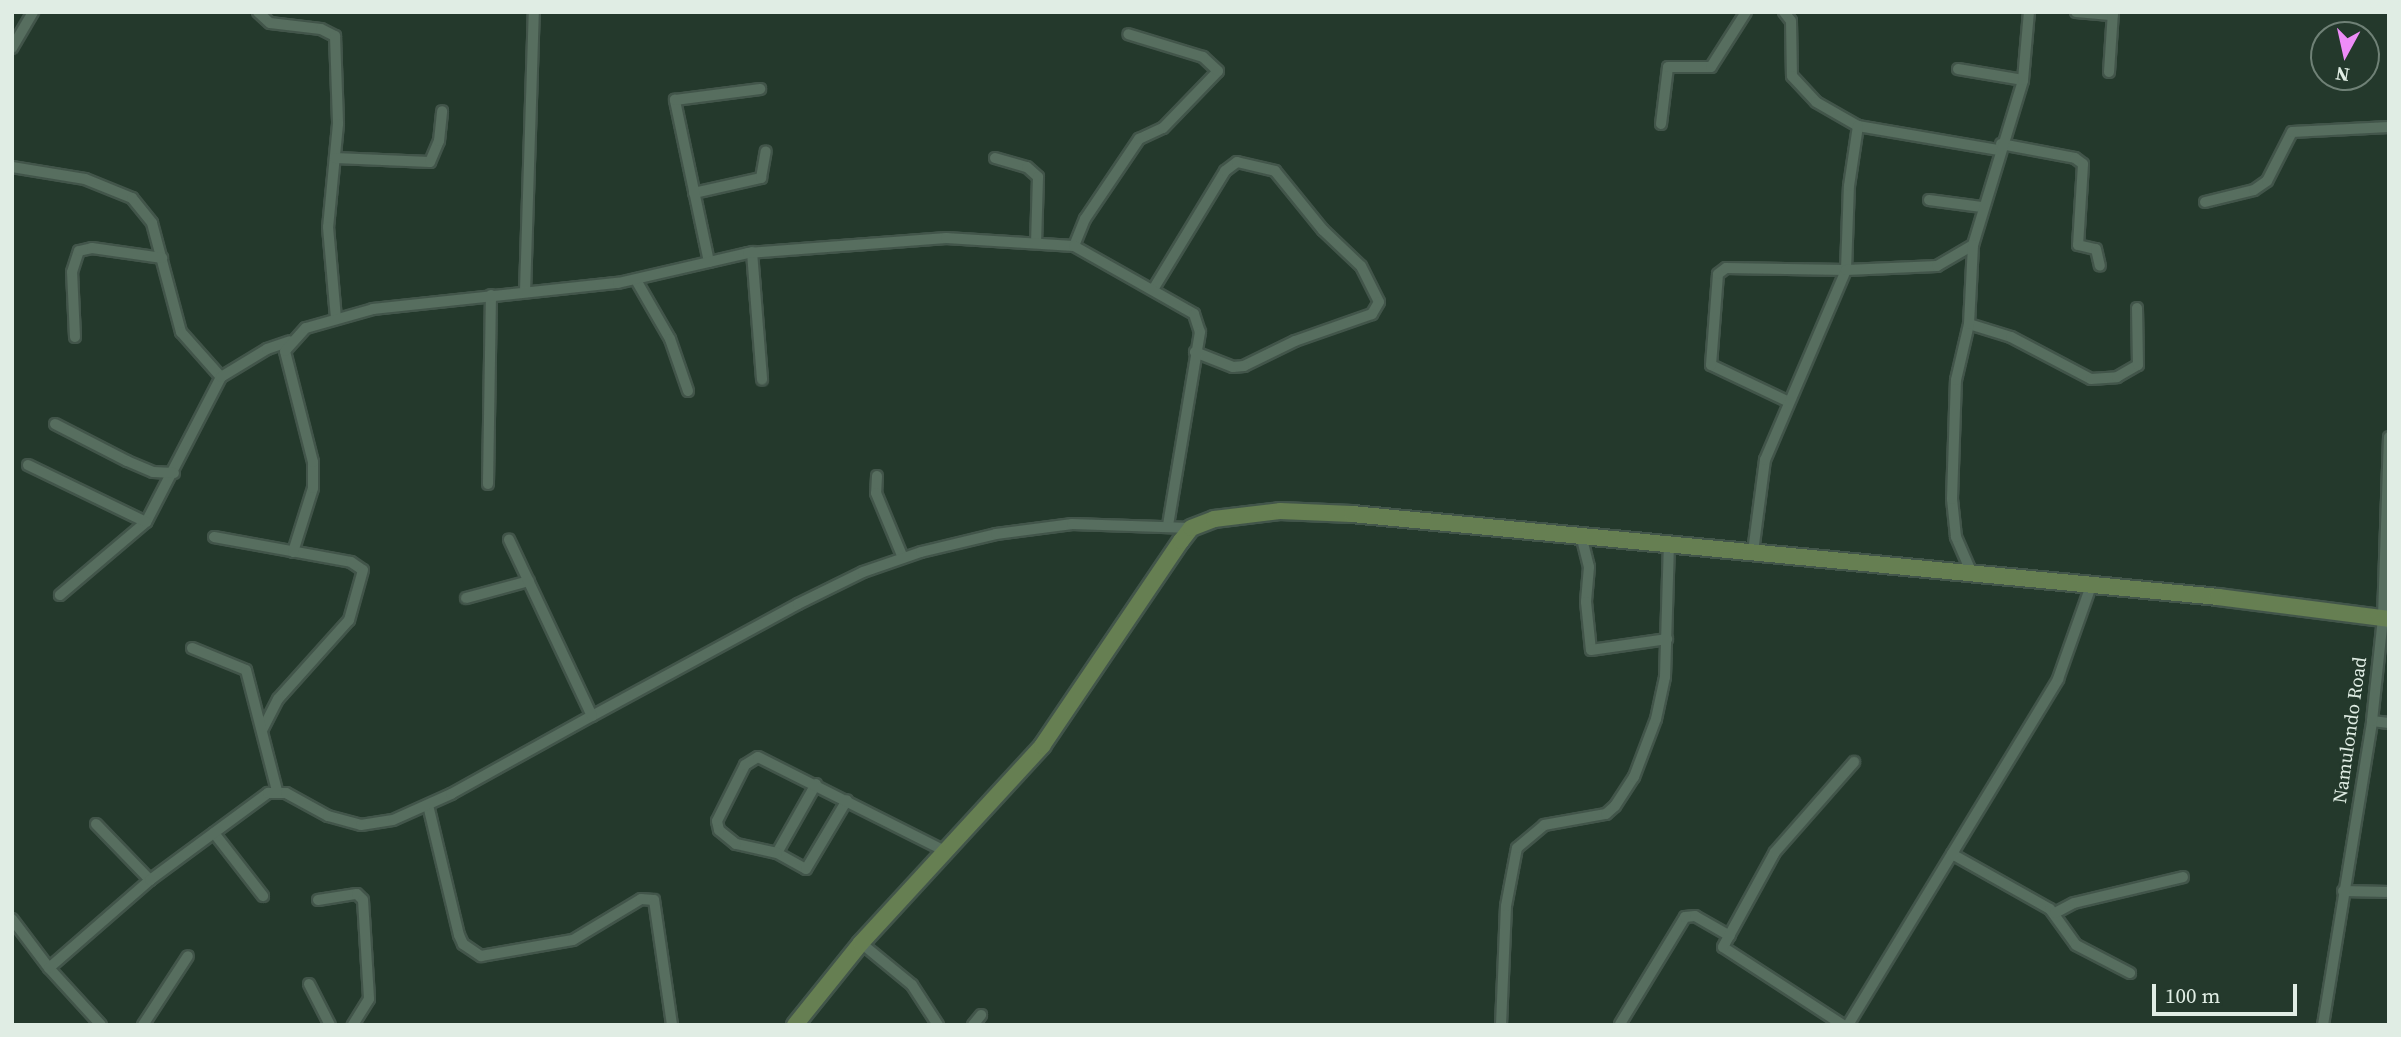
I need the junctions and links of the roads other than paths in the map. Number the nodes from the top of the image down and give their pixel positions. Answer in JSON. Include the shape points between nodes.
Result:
{"nodes":[{"id":1,"x":33,"y":12,"type":"edge"},
{"id":2,"x":258,"y":12,"type":"edge"},
{"id":3,"x":534,"y":12,"type":"edge"},
{"id":4,"x":1746,"y":12,"type":"edge"},
{"id":5,"x":1784,"y":12,"type":"edge"},
{"id":6,"x":2029,"y":12,"type":"edge"},
{"id":7,"x":2076,"y":12,"type":"edge"},
{"id":8,"x":2113,"y":14,"type":"edge"},
{"id":9,"x":1128,"y":34,"type":"dead end"},
{"id":10,"x":12,"y":48,"type":"edge"},
{"id":11,"x":1958,"y":69,"type":"dead end"},
{"id":12,"x":2109,"y":72,"type":"dead end"},
{"id":13,"x":2023,"y":80,"type":"junction"},
{"id":14,"x":760,"y":89,"type":"dead end"},
{"id":15,"x":442,"y":111,"type":"dead end"},
{"id":16,"x":1661,"y":124,"type":"dead end"},
{"id":17,"x":1858,"y":126,"type":"junction"},
{"id":18,"x":2389,"y":127,"type":"edge"},
{"id":19,"x":2000,"y":147,"type":"junction"},
{"id":20,"x":766,"y":151,"type":"dead end"},
{"id":21,"x":335,"y":158,"type":"junction"},
{"id":22,"x":995,"y":158,"type":"dead end"},
{"id":23,"x":12,"y":167,"type":"edge"},
{"id":24,"x":694,"y":193,"type":"junction"},
{"id":25,"x":1929,"y":200,"type":"dead end"},
{"id":26,"x":2205,"y":202,"type":"dead end"},
{"id":27,"x":1982,"y":207,"type":"junction"},
{"id":28,"x":1036,"y":243,"type":"junction"},
{"id":29,"x":1973,"y":245,"type":"junction"},
{"id":30,"x":1074,"y":246,"type":"junction"},
{"id":31,"x":752,"y":252,"type":"junction"},
{"id":32,"x":162,"y":258,"type":"junction"},
{"id":33,"x":709,"y":262,"type":"junction"},
{"id":34,"x":2100,"y":266,"type":"dead end"},
{"id":35,"x":1846,"y":270,"type":"junction"},
{"id":36,"x":636,"y":280,"type":"junction"},
{"id":37,"x":1154,"y":288,"type":"junction"},
{"id":38,"x":525,"y":292,"type":"junction"},
{"id":39,"x":491,"y":295,"type":"junction"},
{"id":40,"x":2137,"y":308,"type":"dead end"},
{"id":41,"x":336,"y":319,"type":"junction"},
{"id":42,"x":1969,"y":324,"type":"junction"},
{"id":43,"x":75,"y":337,"type":"dead end"},
{"id":44,"x":290,"y":341,"type":"junction"},
{"id":45,"x":1195,"y":352,"type":"junction"},
{"id":46,"x":221,"y":377,"type":"junction"},
{"id":47,"x":762,"y":380,"type":"dead end"},
{"id":48,"x":688,"y":391,"type":"dead end"},
{"id":49,"x":1787,"y":401,"type":"junction"},
{"id":50,"x":55,"y":424,"type":"dead end"},
{"id":51,"x":2389,"y":437,"type":"edge"},
{"id":52,"x":28,"y":465,"type":"dead end"},
{"id":53,"x":174,"y":472,"type":"junction"},
{"id":54,"x":877,"y":476,"type":"dead end"},
{"id":55,"x":488,"y":484,"type":"dead end"},
{"id":56,"x":146,"y":522,"type":"junction"},
{"id":57,"x":1168,"y":525,"type":"junction"},
{"id":58,"x":1191,"y":528,"type":"junction"},
{"id":59,"x":1581,"y":535,"type":"junction"},
{"id":60,"x":214,"y":537,"type":"dead end"},
{"id":61,"x":509,"y":540,"type":"dead end"},
{"id":62,"x":1669,"y":544,"type":"junction"},
{"id":63,"x":293,"y":552,"type":"junction"},
{"id":64,"x":1753,"y":552,"type":"junction"},
{"id":65,"x":903,"y":558,"type":"junction"},
{"id":66,"x":1973,"y":576,"type":"junction"},
{"id":67,"x":528,"y":581,"type":"junction"},
{"id":68,"x":2091,"y":586,"type":"junction"},
{"id":69,"x":60,"y":595,"type":"dead end"},
{"id":70,"x":466,"y":598,"type":"dead end"},
{"id":71,"x":2386,"y":619,"type":"edge"},
{"id":72,"x":1667,"y":639,"type":"junction"},
{"id":73,"x":192,"y":648,"type":"dead end"},
{"id":74,"x":592,"y":716,"type":"junction"},
{"id":75,"x":2372,"y":721,"type":"junction"},
{"id":76,"x":2389,"y":723,"type":"edge"},
{"id":77,"x":263,"y":729,"type":"junction"},
{"id":78,"x":1854,"y":762,"type":"dead end"},
{"id":79,"x":816,"y":784,"type":"junction"},
{"id":80,"x":277,"y":791,"type":"junction"},
{"id":81,"x":847,"y":800,"type":"junction"},
{"id":82,"x":428,"y":805,"type":"junction"},
{"id":83,"x":96,"y":824,"type":"dead end"},
{"id":84,"x":214,"y":833,"type":"junction"},
{"id":85,"x":944,"y":851,"type":"junction"},
{"id":86,"x":776,"y":853,"type":"junction"},
{"id":87,"x":1952,"y":854,"type":"junction"},
{"id":88,"x":2183,"y":877,"type":"dead end"},
{"id":89,"x":150,"y":880,"type":"junction"},
{"id":90,"x":2343,"y":891,"type":"junction"},
{"id":91,"x":2389,"y":892,"type":"edge"},
{"id":92,"x":263,"y":896,"type":"dead end"},
{"id":93,"x":318,"y":900,"type":"dead end"},
{"id":94,"x":2055,"y":913,"type":"junction"},
{"id":95,"x":12,"y":919,"type":"edge"},
{"id":96,"x":1730,"y":936,"type":"junction"},
{"id":97,"x":861,"y":943,"type":"junction"},
{"id":98,"x":188,"y":957,"type":"dead end"},
{"id":99,"x":49,"y":968,"type":"junction"},
{"id":100,"x":2130,"y":973,"type":"dead end"},
{"id":101,"x":309,"y":984,"type":"dead end"},
{"id":102,"x":981,"y":1015,"type":"dead end"},
{"id":103,"x":1848,"y":1022,"type":"edge"},
{"id":104,"x":97,"y":1024,"type":"edge"},
{"id":105,"x":1620,"y":1024,"type":"edge"},
{"id":106,"x":143,"y":1025,"type":"edge"},
{"id":107,"x":330,"y":1025,"type":"edge"},
{"id":108,"x":353,"y":1025,"type":"edge"},
{"id":109,"x":672,"y":1025,"type":"edge"},
{"id":110,"x":795,"y":1025,"type":"edge"},
{"id":111,"x":939,"y":1025,"type":"edge"},
{"id":112,"x":973,"y":1025,"type":"edge"},
{"id":113,"x":1501,"y":1025,"type":"edge"},
{"id":114,"x":1863,"y":1025,"type":"edge"},
{"id":115,"x":2323,"y":1025,"type":"edge"}],
"edges":[{"from":1,"to":10,"type":"street"},
{"from":2,"to":21,"type":"street","via":[[270,23],[321,29],[335,36]]},
{"from":3,"to":38,"type":"street"},
{"from":4,"to":16,"type":"street","via":[[1711,67],[1668,68]]},
{"from":5,"to":17,"type":"street","via":[[1791,21],[1790,62],[1797,86]]},
{"from":6,"to":13,"type":"street"},
{"from":7,"to":8,"type":"street"},
{"from":8,"to":12,"type":"street"},
{"from":9,"to":30,"type":"street","via":[[1203,57],[1218,71],[1163,128],[1139,139],[1085,219]]},
{"from":11,"to":13,"type":"street"},
{"from":13,"to":19,"type":"street"},
{"from":14,"to":24,"type":"street","via":[[675,100]]},
{"from":15,"to":21,"type":"street","via":[[439,141],[430,162]]},
{"from":17,"to":19,"type":"street"},
{"from":17,"to":35,"type":"street","via":[[1849,186]]},
{"from":18,"to":26,"type":"street","via":[[2292,132],[2267,181],[2254,190]]},
{"from":19,"to":27,"type":"street"},
{"from":19,"to":34,"type":"street","via":[[2075,158],[2083,164],[2078,245],[2096,249]]},
{"from":20,"to":24,"type":"street","via":[[761,178]]},
{"from":21,"to":41,"type":"street","via":[[328,227]]},
{"from":22,"to":28,"type":"street","via":[[1027,167],[1038,177]]},
{"from":23,"to":32,"type":"street","via":[[116,189],[145,212]]},
{"from":24,"to":33,"type":"street"},
{"from":25,"to":27,"type":"street"},
{"from":27,"to":29,"type":"street"},
{"from":28,"to":30,"type":"street"},
{"from":28,"to":31,"type":"street","via":[[946,238]]},
{"from":29,"to":35,"type":"street","via":[[1937,266]]},
{"from":29,"to":42,"type":"street"},
{"from":30,"to":37,"type":"street"},
{"from":31,"to":33,"type":"street"},
{"from":31,"to":47,"type":"street"},
{"from":32,"to":43,"type":"street","via":[[92,248],[79,251],[72,272]]},
{"from":32,"to":46,"type":"street","via":[[181,332]]},
{"from":33,"to":36,"type":"street"},
{"from":35,"to":49,"type":"street"},
{"from":35,"to":49,"type":"street","via":[[1726,268],[1718,274],[1713,367]]},
{"from":36,"to":38,"type":"street"},
{"from":36,"to":48,"type":"street","via":[[670,339]]},
{"from":37,"to":45,"type":"street","via":[[1194,314],[1200,332]]},
{"from":37,"to":45,"type":"street","via":[[1225,171],[1237,162],[1275,171],[1361,266],[1379,302],[1372,314],[1295,341],[1244,366],[1233,367]]},
{"from":38,"to":39,"type":"street"},
{"from":39,"to":41,"type":"street","via":[[373,309]]},
{"from":39,"to":55,"type":"street"},
{"from":40,"to":42,"type":"street","via":[[2138,365],[2117,377],[2091,379],[2011,337]]},
{"from":41,"to":44,"type":"street","via":[[306,328]]},
{"from":42,"to":66,"type":"street","via":[[1956,380],[1952,499],[1956,537]]},
{"from":44,"to":46,"type":"street","via":[[267,349]]},
{"from":44,"to":63,"type":"street","via":[[286,363],[313,462],[313,488]]},
{"from":45,"to":57,"type":"street"},
{"from":46,"to":53,"type":"street"},
{"from":49,"to":64,"type":"street","via":[[1765,460]]},
{"from":50,"to":53,"type":"street","via":[[153,472]]},
{"from":51,"to":71,"type":"street","name":"Namulondo Road"},
{"from":52,"to":56,"type":"street"},
{"from":53,"to":56,"type":"street"},
{"from":54,"to":65,"type":"street","via":[[876,493]]},
{"from":56,"to":69,"type":"street"},
{"from":57,"to":58,"type":"street"},
{"from":57,"to":65,"type":"street","via":[[1072,524],[996,534]]},
{"from":58,"to":59,"type":"street","via":[[1214,519],[1280,511]]},
{"from":58,"to":85,"type":"street","via":[[1042,746]]},
{"from":59,"to":62,"type":"street"},
{"from":59,"to":72,"type":"street","via":[[1588,567],[1591,650]]},
{"from":60,"to":63,"type":"street"},
{"from":61,"to":67,"type":"street"},
{"from":62,"to":64,"type":"street"},
{"from":62,"to":72,"type":"street"},
{"from":63,"to":77,"type":"street","via":[[361,565],[362,586],[349,620],[278,699]]},
{"from":64,"to":66,"type":"street"},
{"from":65,"to":74,"type":"street","via":[[863,572],[726,640]]},
{"from":66,"to":68,"type":"street"},
{"from":67,"to":70,"type":"street"},
{"from":67,"to":74,"type":"street"},
{"from":68,"to":71,"type":"street"},
{"from":68,"to":87,"type":"street","via":[[2058,679]]},
{"from":71,"to":75,"type":"street","name":"Namulondo Road"},
{"from":72,"to":113,"type":"street","via":[[1656,719],[1634,777],[1615,806],[1606,814],[1544,825],[1522,840],[1513,856],[1502,944]]},
{"from":73,"to":77,"type":"street","via":[[246,670]]},
{"from":74,"to":82,"type":"street"},
{"from":75,"to":76,"type":"street"},
{"from":75,"to":90,"type":"street","name":"Namulondo Road"},
{"from":77,"to":80,"type":"street"},
{"from":78,"to":96,"type":"street","via":[[1775,852]]},
{"from":79,"to":81,"type":"street"},
{"from":79,"to":86,"type":"street"},
{"from":79,"to":86,"type":"street","via":[[758,757],[745,765],[717,821],[719,830],[736,845]]},
{"from":80,"to":82,"type":"street","via":[[328,816],[361,825],[393,820]]},
{"from":80,"to":84,"type":"street"},
{"from":81,"to":85,"type":"street"},
{"from":81,"to":86,"type":"street","via":[[806,869]]},
{"from":82,"to":109,"type":"street","via":[[459,935],[463,944],[481,956],[573,940],[641,899],[654,900]]},
{"from":83,"to":89,"type":"street"},
{"from":84,"to":89,"type":"street"},
{"from":84,"to":92,"type":"street"},
{"from":85,"to":97,"type":"street"},
{"from":87,"to":94,"type":"street"},
{"from":87,"to":103,"type":"street"},
{"from":88,"to":94,"type":"street","via":[[2074,903]]},
{"from":89,"to":99,"type":"street"},
{"from":90,"to":91,"type":"street"},
{"from":90,"to":115,"type":"street","name":"Namulondo Road"},
{"from":93,"to":108,"type":"street","via":[[357,894],[363,900],[369,999]]},
{"from":94,"to":100,"type":"street","via":[[2076,945]]},
{"from":95,"to":99,"type":"street"},
{"from":96,"to":103,"type":"street","via":[[1723,947],[1726,952]]},
{"from":96,"to":105,"type":"street","via":[[1695,916],[1685,917]]},
{"from":97,"to":110,"type":"street"},
{"from":97,"to":111,"type":"street","via":[[912,985]]},
{"from":98,"to":106,"type":"street"},
{"from":99,"to":104,"type":"street"},
{"from":101,"to":107,"type":"street"},
{"from":102,"to":112,"type":"street"},
{"from":103,"to":114,"type":"street"}]}
